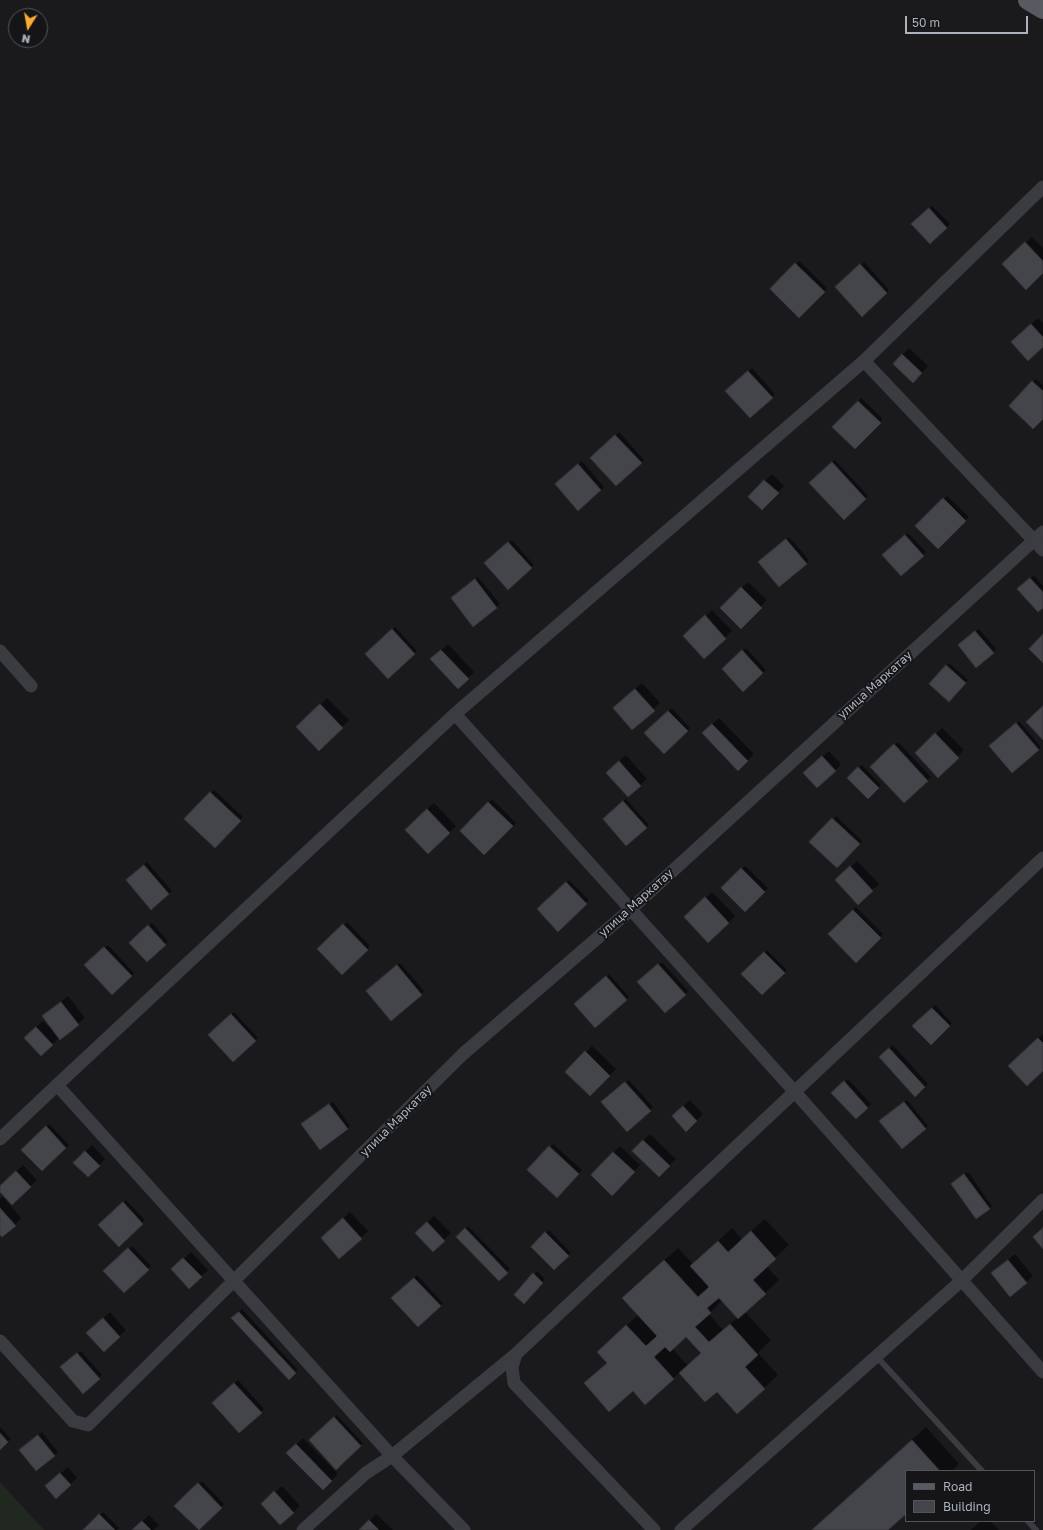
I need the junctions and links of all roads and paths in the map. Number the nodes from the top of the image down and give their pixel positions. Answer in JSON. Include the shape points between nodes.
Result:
{"nodes":[{"id":1,"x":1028,"y":0,"type":"edge"},
{"id":2,"x":1043,"y":9,"type":"edge"},
{"id":3,"x":1043,"y":187,"type":"edge"},
{"id":4,"x":864,"y":361,"type":"junction"},
{"id":5,"x":1040,"y":541,"type":"edge"},
{"id":6,"x":0,"y":651,"type":"edge"},
{"id":7,"x":31,"y":686,"type":"dead end"},
{"id":8,"x":456,"y":714,"type":"junction"},
{"id":9,"x":1043,"y":858,"type":"edge"},
{"id":10,"x":631,"y":909,"type":"junction"},
{"id":11,"x":57,"y":1085,"type":"junction"},
{"id":12,"x":794,"y":1091,"type":"junction"},
{"id":13,"x":0,"y":1139,"type":"edge"},
{"id":14,"x":1043,"y":1200,"type":"edge"},
{"id":15,"x":234,"y":1280,"type":"junction"},
{"id":16,"x":961,"y":1280,"type":"junction"},
{"id":17,"x":0,"y":1341,"type":"edge"},
{"id":18,"x":516,"y":1354,"type":"junction"},
{"id":19,"x":876,"y":1356,"type":"junction"},
{"id":20,"x":1043,"y":1372,"type":"edge"},
{"id":21,"x":392,"y":1456,"type":"junction"},
{"id":22,"x":981,"y":1470,"type":"edge"},
{"id":23,"x":1029,"y":1522,"type":"edge"},
{"id":24,"x":303,"y":1530,"type":"edge"},
{"id":25,"x":464,"y":1530,"type":"edge"},
{"id":26,"x":654,"y":1530,"type":"edge"},
{"id":27,"x":681,"y":1530,"type":"edge"},
{"id":28,"x":1036,"y":1530,"type":"edge"}],
"edges":[{"from":1,"to":2,"type":"main road"},
{"from":3,"to":4,"type":"street"},
{"from":4,"to":5,"type":"street"},
{"from":4,"to":8,"type":"street"},
{"from":5,"to":10,"type":"street","name":"улица Маркатау"},
{"from":6,"to":7,"type":"street"},
{"from":8,"to":10,"type":"street"},
{"from":8,"to":11,"type":"street"},
{"from":9,"to":12,"type":"street"},
{"from":10,"to":12,"type":"street"},
{"from":10,"to":15,"type":"street","name":"улица Маркатау","via":[[463,1054]]},
{"from":11,"to":13,"type":"street"},
{"from":11,"to":15,"type":"street"},
{"from":12,"to":16,"type":"street"},
{"from":12,"to":18,"type":"street"},
{"from":14,"to":16,"type":"street"},
{"from":15,"to":17,"type":"street","name":"улица Маркатау","via":[[88,1425],[73,1421]]},
{"from":15,"to":21,"type":"street"},
{"from":16,"to":19,"type":"street"},
{"from":16,"to":20,"type":"street"},
{"from":18,"to":21,"type":"street"},
{"from":18,"to":26,"type":"street","via":[[512,1367],[514,1383]]},
{"from":19,"to":22,"type":"lane"},
{"from":19,"to":27,"type":"street"},
{"from":21,"to":24,"type":"street","via":[[366,1473]]},
{"from":21,"to":25,"type":"street"},
{"from":23,"to":28,"type":"lane"}]}
